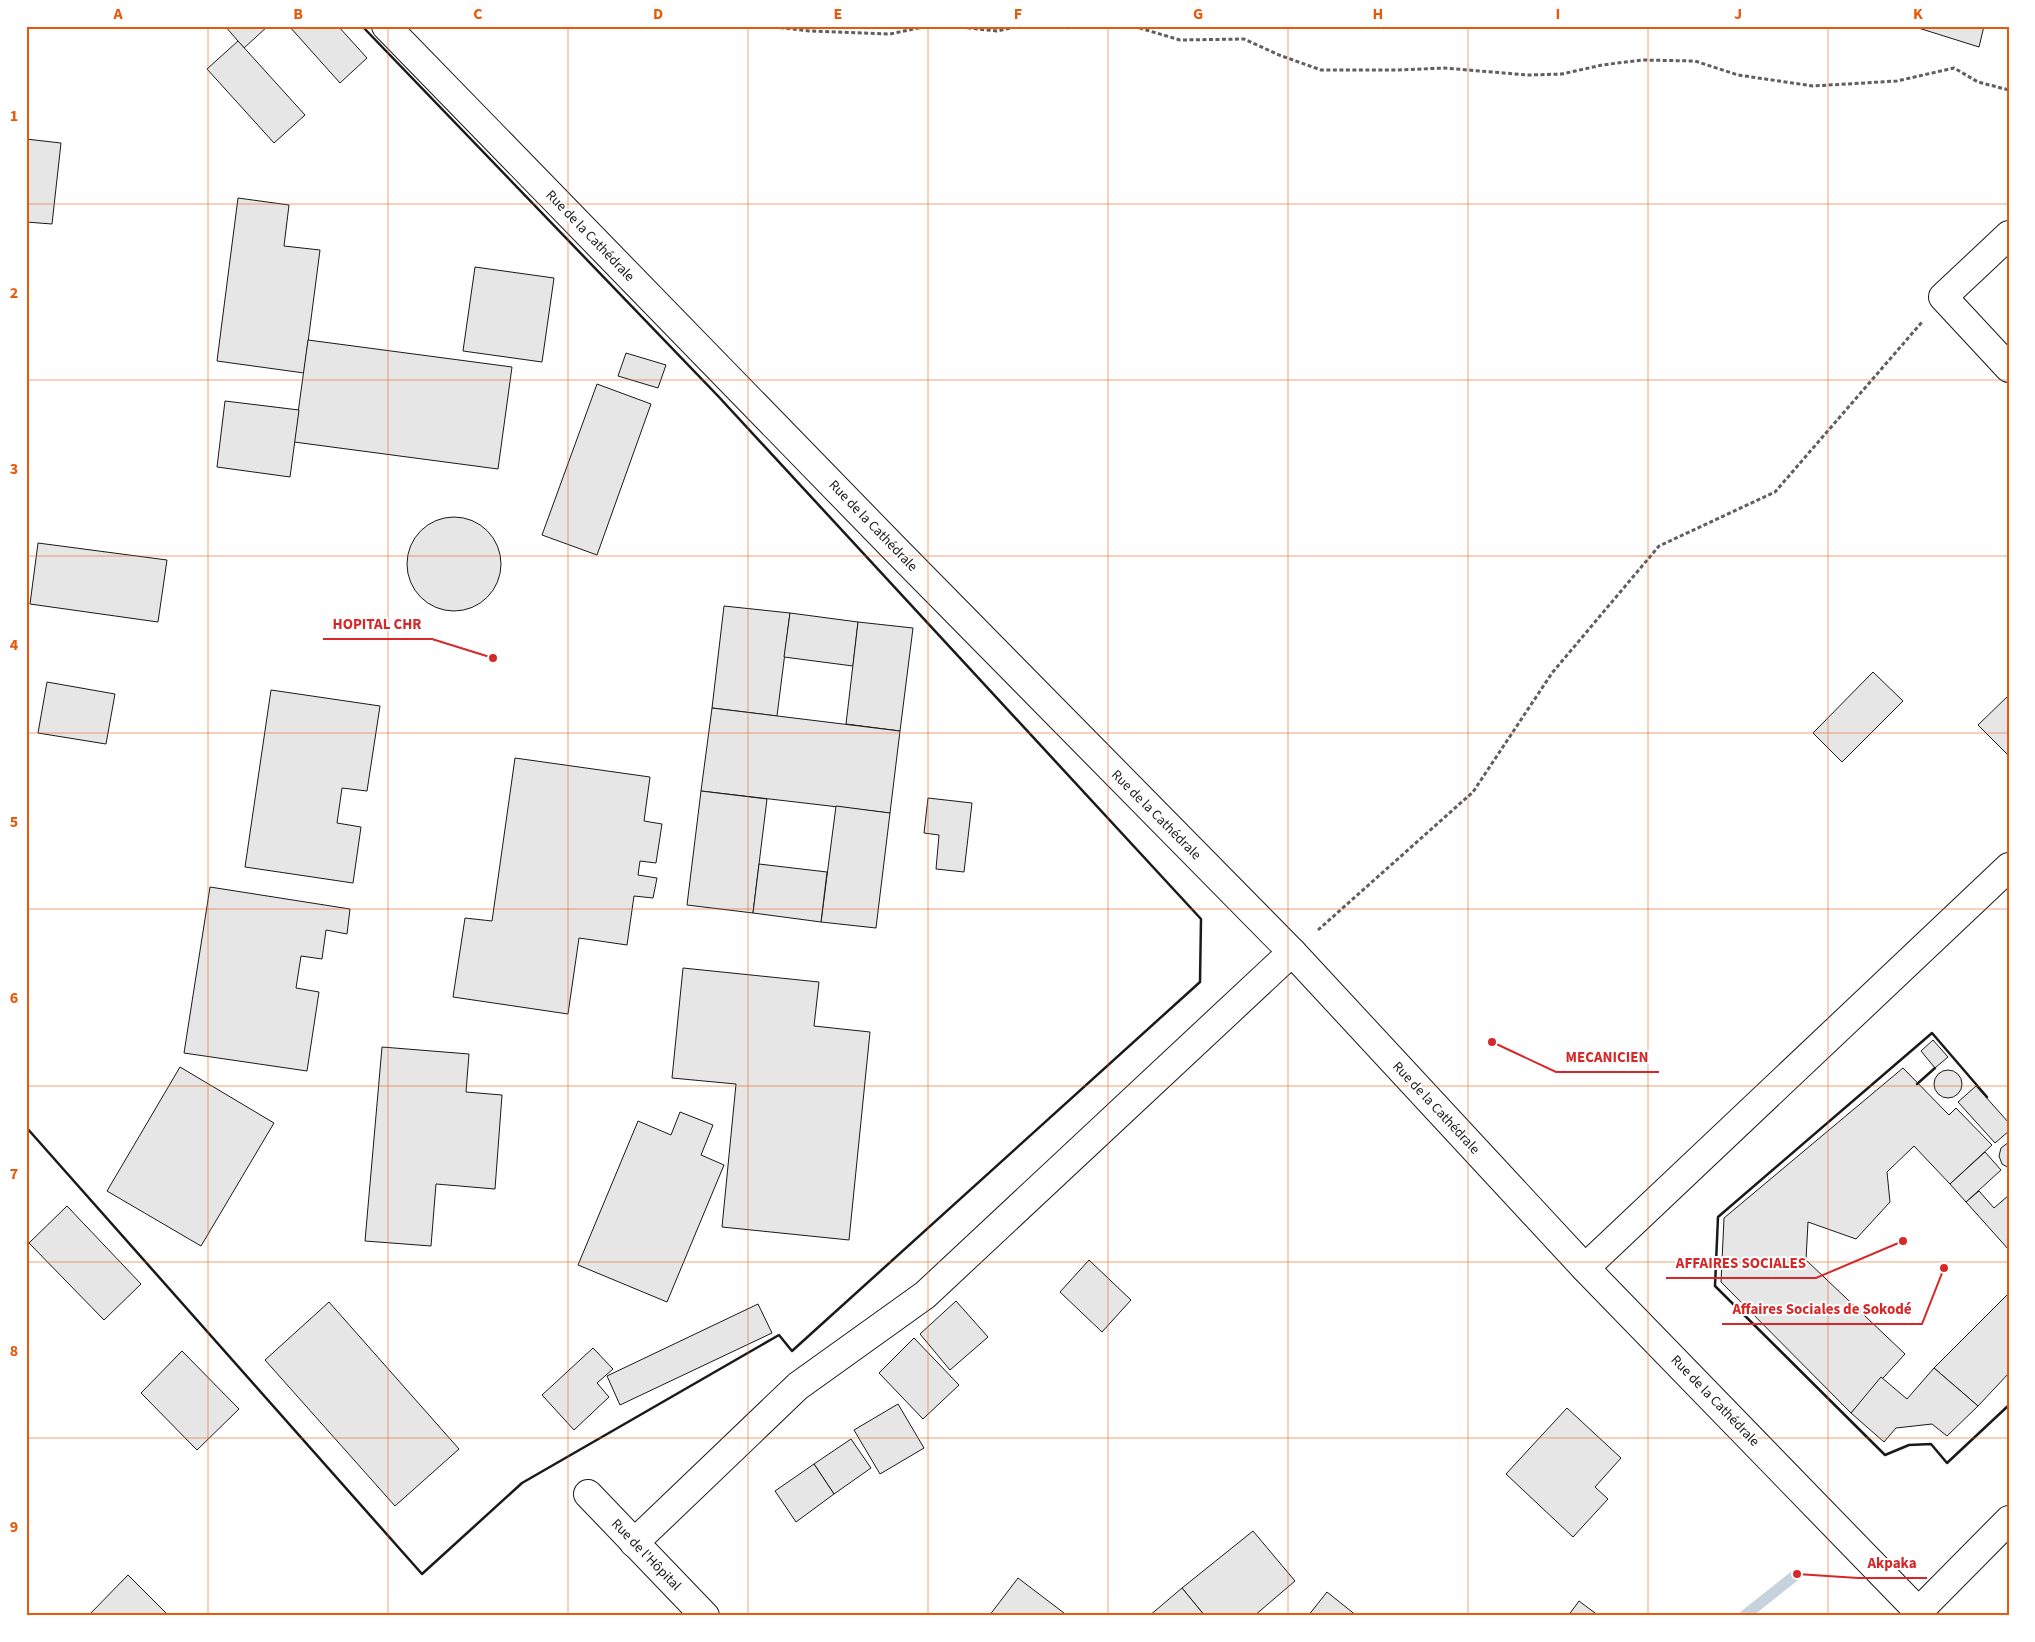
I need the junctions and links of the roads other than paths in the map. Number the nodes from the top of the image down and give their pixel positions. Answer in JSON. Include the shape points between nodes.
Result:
{"nodes":[{"id":1,"x":386,"y":26,"type":"edge"},
{"id":2,"x":2009,"y":235,"type":"edge"},
{"id":3,"x":2009,"y":368,"type":"edge"},
{"id":4,"x":2009,"y":867,"type":"edge"},
{"id":5,"x":1292,"y":952,"type":"junction"},
{"id":6,"x":1586,"y":1268,"type":"junction"},
{"id":7,"x":588,"y":1494,"type":"dead end"},
{"id":8,"x":2009,"y":1520,"type":"edge"},
{"id":9,"x":634,"y":1543,"type":"junction"},
{"id":10,"x":1916,"y":1614,"type":"edge"},
{"id":11,"x":705,"y":1616,"type":"edge"}],
"edges":[{"from":1,"to":5,"type":"street","name":"Rue de la Cathédrale"},
{"from":2,"to":3,"type":"street","via":[[1944,297]]},
{"from":4,"to":6,"type":"street"},
{"from":5,"to":6,"type":"street","name":"Rue de la Cathédrale"},
{"from":5,"to":9,"type":"street","via":[[925,1295],[798,1386]]},
{"from":6,"to":10,"type":"street","name":"Rue de la Cathédrale"},
{"from":7,"to":9,"type":"street","name":"Rue de l'Hôpital"},
{"from":8,"to":10,"type":"street"},
{"from":9,"to":11,"type":"street","name":"Rue de l'Hôpital"}]}
